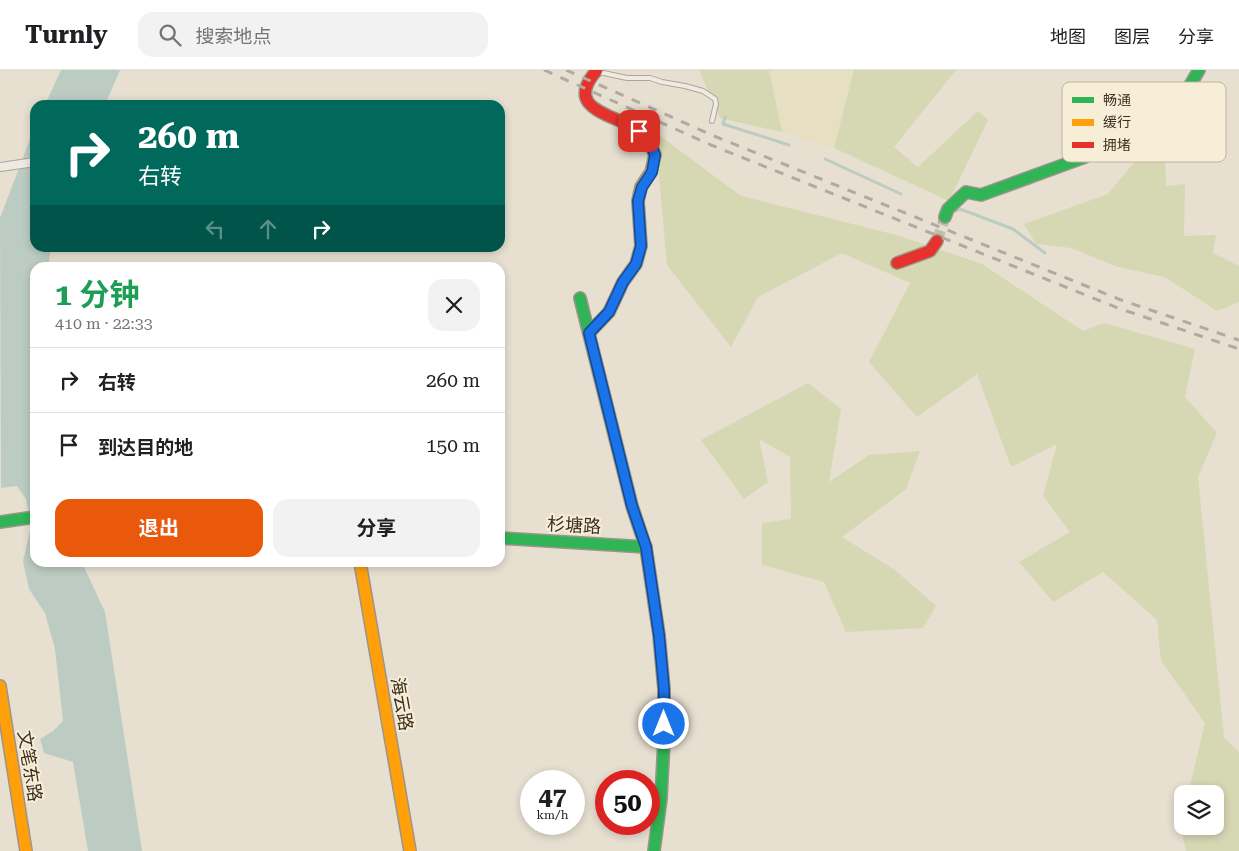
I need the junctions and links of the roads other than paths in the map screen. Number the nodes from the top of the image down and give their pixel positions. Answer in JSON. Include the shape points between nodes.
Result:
{"nodes":[{"id":1,"x":1199,"y":70,"type":"edge"},
{"id":2,"x":596,"y":71,"type":"edge"},
{"id":3,"x":1192,"y":82,"type":"edge"},
{"id":4,"x":712,"y":121,"type":"dead end"},
{"id":5,"x":1071,"y":162,"type":"edge"},
{"id":6,"x":30,"y":163,"type":"edge"},
{"id":7,"x":0,"y":167,"type":"edge"},
{"id":8,"x":945,"y":217,"type":"tunnel mouth"},
{"id":9,"x":937,"y":241,"type":"tunnel mouth"},
{"id":10,"x":897,"y":263,"type":"dead end"},
{"id":11,"x":580,"y":298,"type":"dead end"},
{"id":12,"x":589,"y":333,"type":"junction"},
{"id":13,"x":30,"y":517,"type":"edge"},
{"id":14,"x":0,"y":522,"type":"edge"},
{"id":15,"x":505,"y":538,"type":"edge"},
{"id":16,"x":646,"y":547,"type":"junction"},
{"id":17,"x":361,"y":567,"type":"edge"},
{"id":18,"x":0,"y":686,"type":"edge"},
{"id":19,"x":26,"y":851,"type":"edge"},
{"id":20,"x":410,"y":851,"type":"edge"},
{"id":21,"x":654,"y":851,"type":"edge"}],
"edges":[{"from":1,"to":3,"type":"street"},
{"from":2,"to":4,"type":"lane","via":[[627,78],[650,78],[703,91],[715,99]]},
{"from":2,"to":12,"type":"street","via":[[584,93],[588,104],[648,137],[655,155],[652,172],[638,201],[641,246],[636,264],[623,282],[609,312]]},
{"from":5,"to":8,"type":"street","via":[[981,195],[966,192],[948,209]]},
{"from":6,"to":7,"type":"street"},
{"from":9,"to":10,"type":"street","via":[[930,251]]},
{"from":11,"to":12,"type":"street"},
{"from":12,"to":16,"type":"street","via":[[632,506]]},
{"from":13,"to":14,"type":"street"},
{"from":15,"to":16,"type":"street","name":"杉塘路"},
{"from":16,"to":21,"type":"street","via":[[664,689],[664,741]]},
{"from":17,"to":20,"type":"street","name":"海云路"},
{"from":18,"to":19,"type":"street","name":"文笔东路"}]}
